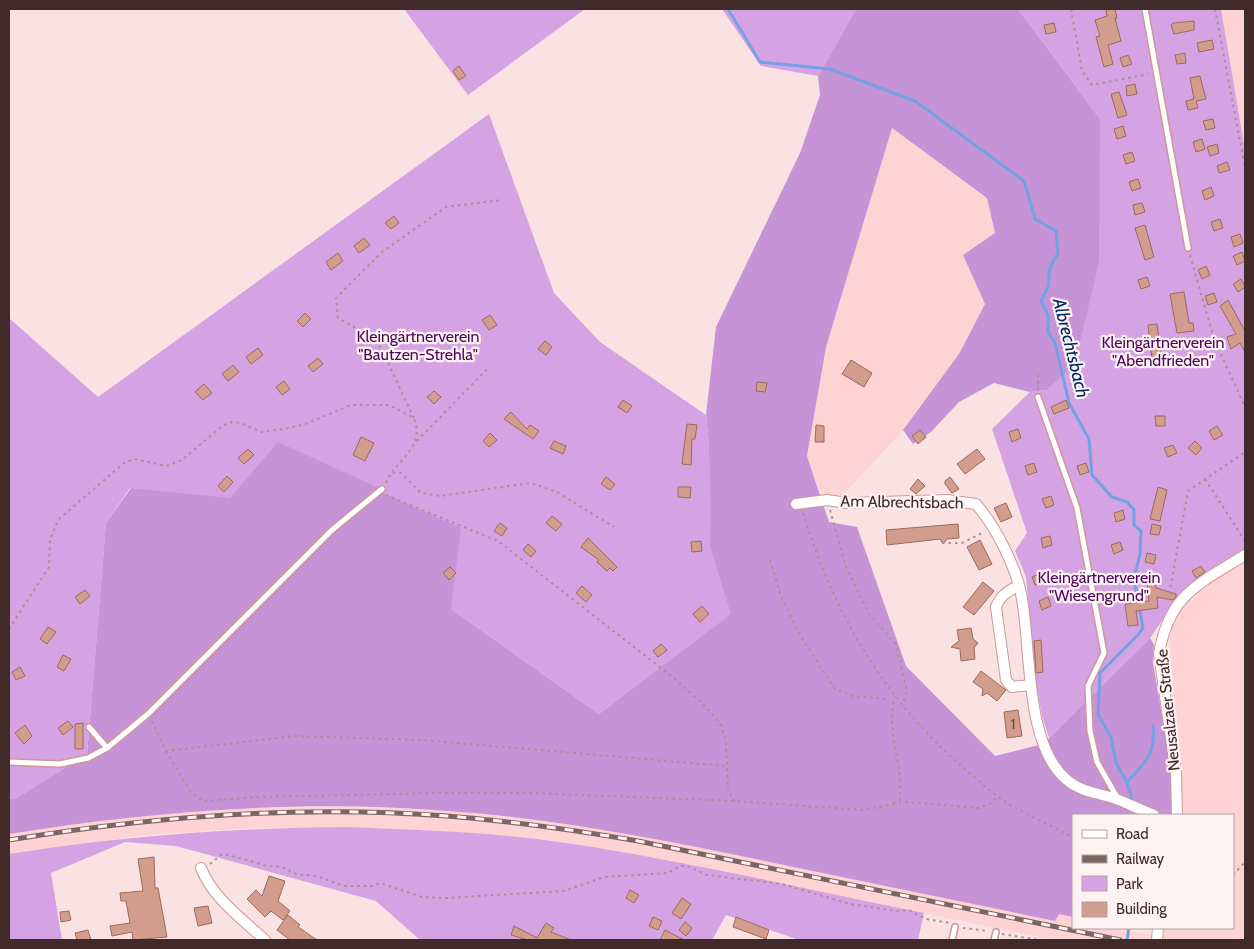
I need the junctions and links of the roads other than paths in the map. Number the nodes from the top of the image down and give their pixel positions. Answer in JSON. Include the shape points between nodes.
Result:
{"nodes":[{"id":1,"x":1144,"y":9,"type":"edge"},
{"id":2,"x":1188,"y":248,"type":"road end"},
{"id":3,"x":1038,"y":397,"type":"road end"},
{"id":4,"x":382,"y":489,"type":"road end"},
{"id":5,"x":798,"y":504,"type":"road end"},
{"id":6,"x":1245,"y":555,"type":"edge"},
{"id":7,"x":1019,"y":585,"type":"junction"},
{"id":8,"x":1031,"y":684,"type":"junction"},
{"id":9,"x":89,"y":727,"type":"dead end"},
{"id":10,"x":107,"y":748,"type":"junction"},
{"id":11,"x":9,"y":762,"type":"edge"},
{"id":12,"x":1118,"y":800,"type":"junction"},
{"id":13,"x":1152,"y":814,"type":"edge"},
{"id":14,"x":1176,"y":814,"type":"edge"},
{"id":15,"x":202,"y":868,"type":"road end"},
{"id":16,"x":955,"y":927,"type":"road end"},
{"id":17,"x":996,"y":932,"type":"road end"},
{"id":18,"x":265,"y":940,"type":"edge"},
{"id":19,"x":952,"y":940,"type":"edge"},
{"id":20,"x":994,"y":940,"type":"edge"}],
"edges":[{"from":1,"to":2,"type":"lane"},
{"from":3,"to":12,"type":"lane","via":[[1077,508],[1104,653],[1088,686],[1090,731],[1097,762]]},
{"from":4,"to":10,"type":"lane","via":[[332,530],[148,714]]},
{"from":5,"to":7,"type":"street","name":"Am Albrechtsbach","via":[[827,500],[846,503],[968,501],[976,504],[993,527]]},
{"from":6,"to":14,"type":"street","name":"Neusalzaer Straße","via":[[1195,586],[1177,604],[1161,638],[1159,654],[1176,773]]},
{"from":7,"to":8,"type":"street","name":"Am Albrechtsbach"},
{"from":7,"to":8,"type":"street","via":[[998,600],[996,607],[1006,680],[1012,686]]},
{"from":8,"to":12,"type":"street","name":"Am Albrechtsbach","via":[[1045,752],[1055,769],[1082,790]]},
{"from":9,"to":10,"type":"lane"},
{"from":10,"to":11,"type":"lane","via":[[88,758],[60,764]]},
{"from":12,"to":13,"type":"street","name":"Am Albrechtsbach"},
{"from":15,"to":18,"type":"street","via":[[214,891]]},
{"from":16,"to":19,"type":"lane"},
{"from":17,"to":20,"type":"lane"}]}
